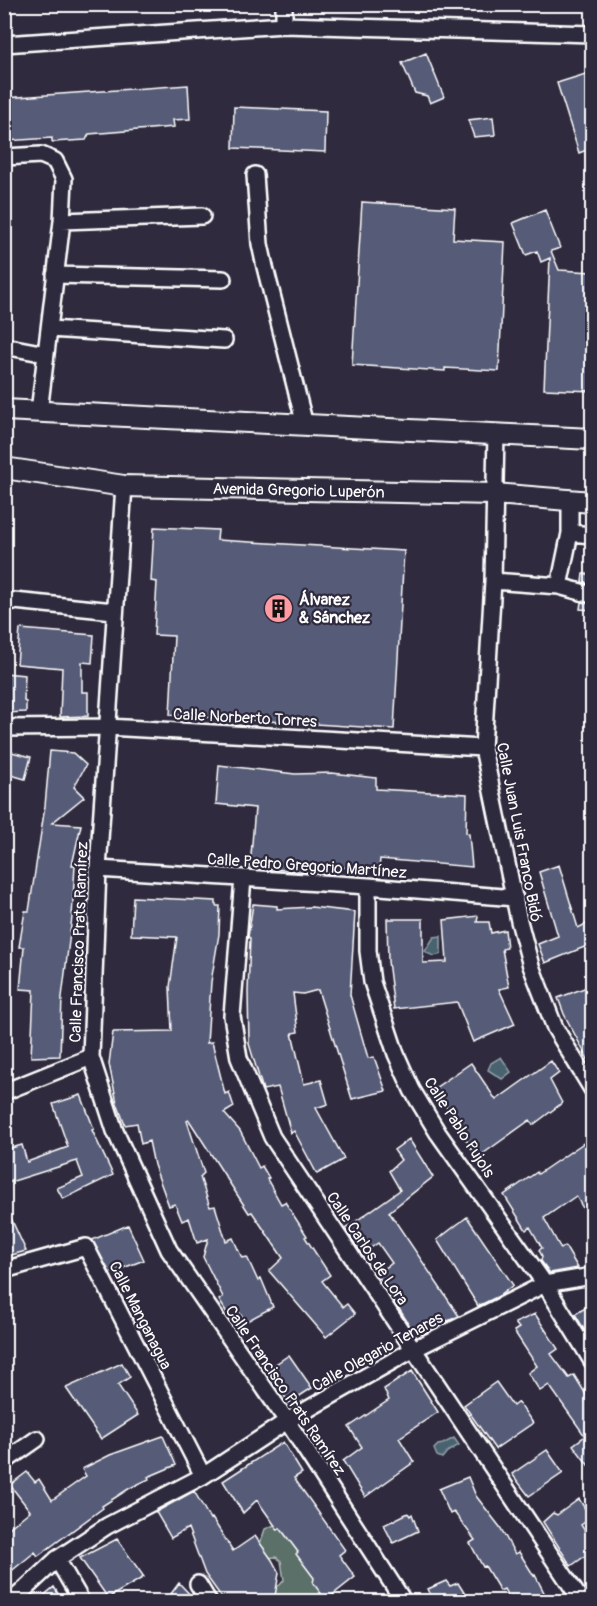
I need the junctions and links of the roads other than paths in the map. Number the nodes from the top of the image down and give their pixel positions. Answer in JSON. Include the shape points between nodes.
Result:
{"nodes":[{"id":1,"x":284,"y":4,"type":"edge"},
{"id":2,"x":284,"y":25,"type":"junction"},
{"id":3,"x":592,"y":34,"type":"edge"},
{"id":4,"x":4,"y":44,"type":"edge"},
{"id":5,"x":4,"y":157,"type":"edge"},
{"id":6,"x":255,"y":175,"type":"dead end"},
{"id":7,"x":202,"y":216,"type":"dead end"},
{"id":8,"x":62,"y":221,"type":"junction"},
{"id":9,"x":55,"y":275,"type":"junction"},
{"id":10,"x":223,"y":279,"type":"dead end"},
{"id":11,"x":49,"y":328,"type":"junction"},
{"id":12,"x":224,"y":340,"type":"dead end"},
{"id":13,"x":4,"y":346,"type":"edge"},
{"id":14,"x":46,"y":354,"type":"junction"},
{"id":15,"x":4,"y":410,"type":"edge"},
{"id":16,"x":39,"y":412,"type":"junction"},
{"id":17,"x":305,"y":424,"type":"junction"},
{"id":18,"x":496,"y":433,"type":"junction"},
{"id":19,"x":592,"y":439,"type":"edge"},
{"id":20,"x":4,"y":468,"type":"edge"},
{"id":21,"x":124,"y":486,"type":"junction"},
{"id":22,"x":494,"y":494,"type":"junction"},
{"id":23,"x":570,"y":501,"type":"junction"},
{"id":24,"x":592,"y":502,"type":"edge"},
{"id":25,"x":570,"y":533,"type":"junction"},
{"id":26,"x":592,"y":535,"type":"edge"},
{"id":27,"x":493,"y":581,"type":"junction"},
{"id":28,"x":559,"y":586,"type":"junction"},
{"id":29,"x":592,"y":595,"type":"edge"},
{"id":30,"x":4,"y":600,"type":"edge"},
{"id":31,"x":114,"y":610,"type":"junction"},
{"id":32,"x":107,"y":727,"type":"junction"},
{"id":33,"x":4,"y":728,"type":"edge"},
{"id":34,"x":483,"y":748,"type":"junction"},
{"id":35,"x":98,"y":869,"type":"junction"},
{"id":36,"x":243,"y":878,"type":"junction"},
{"id":37,"x":368,"y":886,"type":"junction"},
{"id":38,"x":515,"y":898,"type":"junction"},
{"id":39,"x":91,"y":1057,"type":"junction"},
{"id":40,"x":592,"y":1089,"type":"edge"},
{"id":41,"x":4,"y":1092,"type":"edge"},
{"id":42,"x":4,"y":1270,"type":"edge"},
{"id":43,"x":592,"y":1276,"type":"edge"},
{"id":44,"x":545,"y":1284,"type":"junction"},
{"id":45,"x":414,"y":1349,"type":"junction"},
{"id":46,"x":592,"y":1362,"type":"edge"},
{"id":47,"x":287,"y":1421,"type":"junction"},
{"id":48,"x":37,"y":1439,"type":"dead end"},
{"id":49,"x":4,"y":1462,"type":"edge"},
{"id":50,"x":203,"y":1476,"type":"junction"},
{"id":51,"x":57,"y":1559,"type":"junction"},
{"id":52,"x":198,"y":1584,"type":"dead end"},
{"id":53,"x":11,"y":1602,"type":"edge"},
{"id":54,"x":82,"y":1602,"type":"edge"},
{"id":55,"x":209,"y":1602,"type":"edge"},
{"id":56,"x":404,"y":1602,"type":"edge"},
{"id":57,"x":582,"y":1602,"type":"edge"}],
"edges":[{"from":1,"to":2,"type":"street"},
{"from":2,"to":3,"type":"street"},
{"from":2,"to":4,"type":"street"},
{"from":5,"to":8,"type":"street","via":[[41,155],[55,161],[64,179]]},
{"from":6,"to":17,"type":"street","via":[[265,267]]},
{"from":7,"to":8,"type":"street"},
{"from":8,"to":9,"type":"street"},
{"from":9,"to":10,"type":"street"},
{"from":9,"to":11,"type":"street"},
{"from":11,"to":12,"type":"street"},
{"from":11,"to":14,"type":"street"},
{"from":13,"to":14,"type":"street"},
{"from":14,"to":16,"type":"street"},
{"from":15,"to":16,"type":"main road"},
{"from":16,"to":17,"type":"main road"},
{"from":17,"to":18,"type":"main road"},
{"from":18,"to":19,"type":"main road"},
{"from":18,"to":22,"type":"street","name":"Calle Juan Luis Franco Bidó"},
{"from":20,"to":21,"type":"main road","name":"Avenida Gregorio Luperón"},
{"from":21,"to":22,"type":"main road","name":"Avenida Gregorio Luperón"},
{"from":21,"to":31,"type":"street","name":"Calle Francisco Prats Ramírez"},
{"from":22,"to":23,"type":"main road","name":"Avenida Gregorio Luperón"},
{"from":22,"to":27,"type":"street","name":"Calle Juan Luis Franco Bidó"},
{"from":23,"to":24,"type":"main road","name":"Avenida Gregorio Luperón"},
{"from":23,"to":25,"type":"street"},
{"from":25,"to":26,"type":"street"},
{"from":25,"to":28,"type":"street"},
{"from":27,"to":28,"type":"street"},
{"from":27,"to":34,"type":"street","name":"Calle Juan Luis Franco Bidó"},
{"from":28,"to":29,"type":"street"},
{"from":30,"to":31,"type":"street"},
{"from":31,"to":32,"type":"street","name":"Calle Francisco Prats Ramírez"},
{"from":32,"to":33,"type":"street","name":"Calle Norberto Torres"},
{"from":32,"to":34,"type":"street","name":"Calle Norberto Torres"},
{"from":32,"to":35,"type":"street","name":"Calle Francisco Prats Ramírez"},
{"from":34,"to":38,"type":"street","name":"Calle Juan Luis Franco Bidó"},
{"from":35,"to":36,"type":"street","name":"Calle Pedro Gregorio Martínez"},
{"from":35,"to":39,"type":"street","name":"Calle Francisco Prats Ramírez"},
{"from":36,"to":37,"type":"street","name":"Calle Pedro Gregorio Martínez"},
{"from":36,"to":45,"type":"street","name":"Calle Carlos de Lora","via":[[232,1016],[239,1058],[272,1137]]},
{"from":37,"to":38,"type":"street","name":"Calle Pedro Gregorio Martínez"},
{"from":37,"to":44,"type":"street","name":"Calle Pablo Pujols","via":[[372,982],[412,1090]]},
{"from":38,"to":40,"type":"street","name":"Calle Juan Luis Franco Bidó","via":[[541,996],[555,1028]]},
{"from":39,"to":41,"type":"street"},
{"from":39,"to":47,"type":"street","name":"Calle Francisco Prats Ramírez","via":[[115,1131],[170,1250]]},
{"from":42,"to":50,"type":"street","name":"Calle Manganagua","via":[[86,1247]]},
{"from":43,"to":44,"type":"street","name":"Calle Olegario Tenares"},
{"from":44,"to":45,"type":"street","name":"Calle Olegario Tenares"},
{"from":44,"to":46,"type":"street","name":"Calle Pablo Pujols"},
{"from":45,"to":47,"type":"street","name":"Calle Olegario Tenares"},
{"from":45,"to":57,"type":"street","name":"Calle Carlos de Lora"},
{"from":47,"to":50,"type":"street","name":"Calle Olegario Tenares"},
{"from":47,"to":56,"type":"street","name":"Calle Francisco Prats Ramírez"},
{"from":48,"to":49,"type":"street"},
{"from":50,"to":51,"type":"street","name":"Calle Olegario Tenares","via":[[107,1526]]},
{"from":51,"to":53,"type":"street","name":"Calle Olegario Tenares"},
{"from":51,"to":54,"type":"street"},
{"from":52,"to":55,"type":"street"}]}
